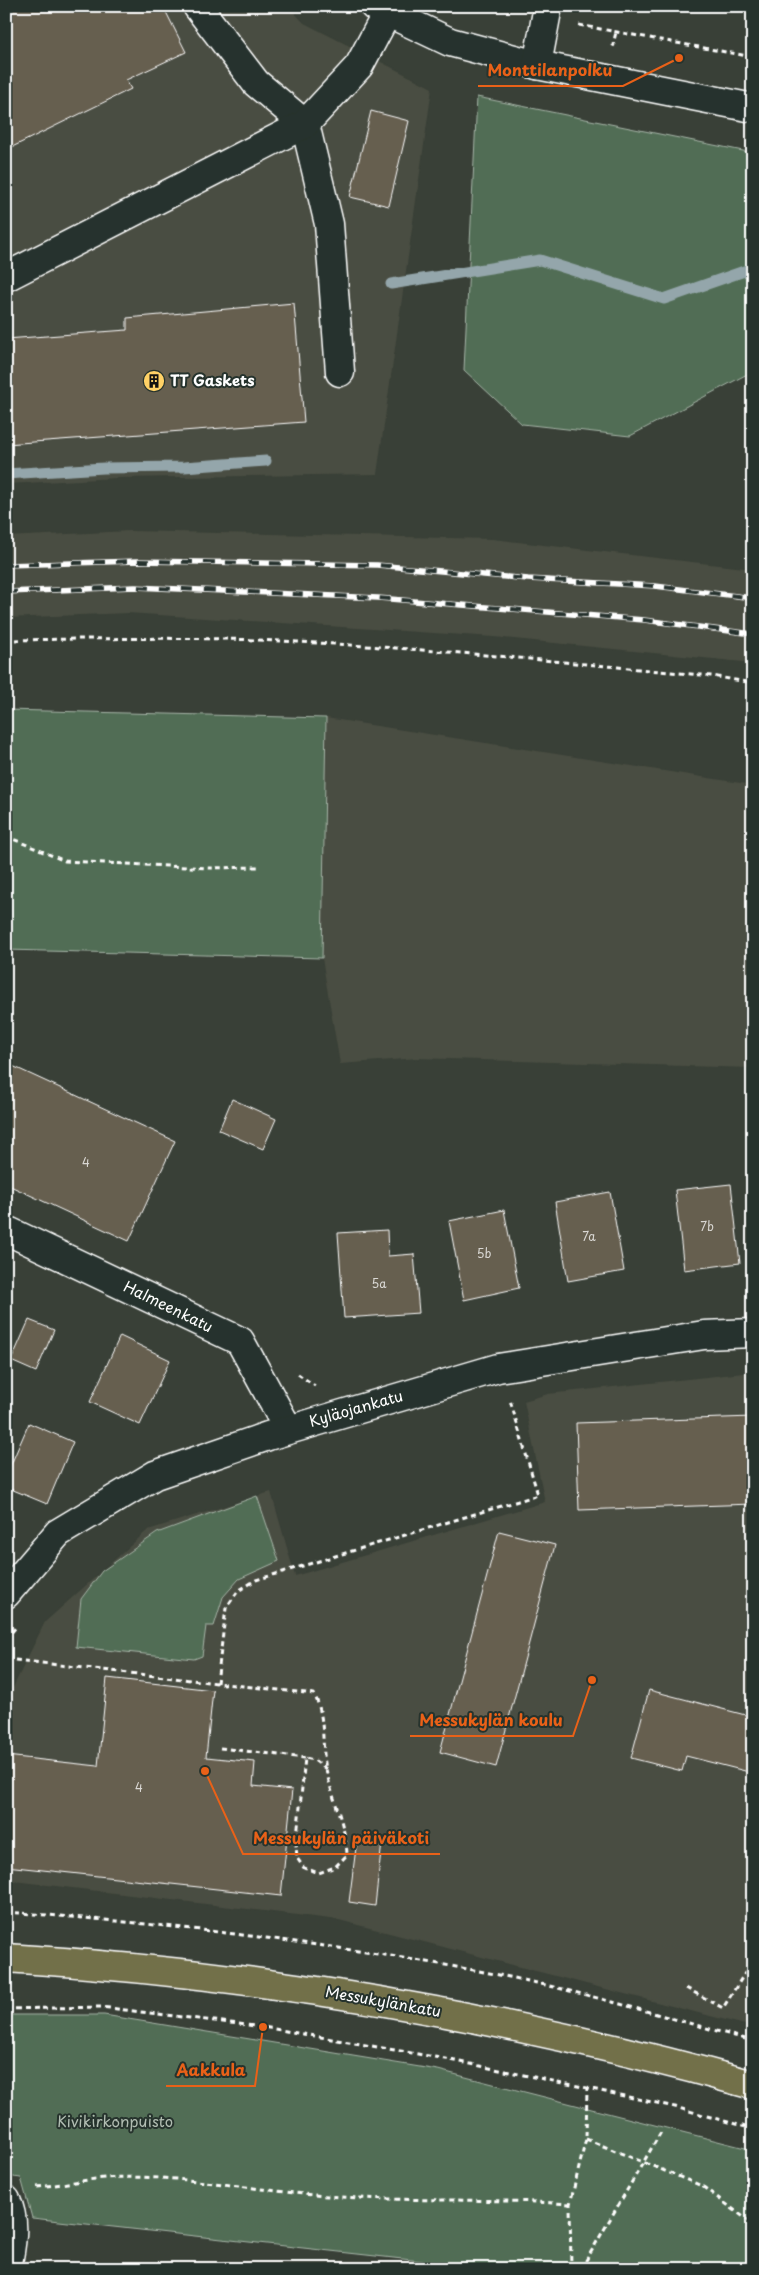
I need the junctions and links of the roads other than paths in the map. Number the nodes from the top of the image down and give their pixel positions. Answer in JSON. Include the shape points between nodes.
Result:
{"nodes":[{"id":1,"x":197,"y":6,"type":"edge"},
{"id":2,"x":381,"y":10,"type":"edge"},
{"id":3,"x":547,"y":13,"type":"edge"},
{"id":4,"x":537,"y":65,"type":"junction"},
{"id":5,"x":753,"y":108,"type":"edge"},
{"id":6,"x":305,"y":124,"type":"junction"},
{"id":7,"x":6,"y":277,"type":"edge"},
{"id":8,"x":340,"y":372,"type":"dead end"},
{"id":9,"x":6,"y":1230,"type":"edge"},
{"id":10,"x":753,"y":1333,"type":"edge"},
{"id":11,"x":288,"y":1429,"type":"junction"},
{"id":12,"x":6,"y":1594,"type":"edge"},
{"id":13,"x":6,"y":1958,"type":"edge"},
{"id":14,"x":753,"y":2085,"type":"edge"},
{"id":15,"x":6,"y":2200,"type":"edge"},
{"id":16,"x":7,"y":2269,"type":"edge"}],
"edges":[{"from":1,"to":6,"type":"street","via":[[256,83]]},
{"from":2,"to":4,"type":"street","via":[[450,42]]},
{"from":2,"to":6,"type":"street","via":[[359,66]]},
{"from":3,"to":4,"type":"street"},
{"from":4,"to":5,"type":"street"},
{"from":6,"to":7,"type":"street"},
{"from":6,"to":8,"type":"street","via":[[330,224]]},
{"from":9,"to":11,"type":"street","name":"Halmeenkatu","via":[[240,1341]]},
{"from":10,"to":11,"type":"street","name":"Kyläojankatu","via":[[704,1335],[498,1368]]},
{"from":11,"to":12,"type":"street","name":"Kyläojankatu","via":[[155,1475],[58,1533]]},
{"from":13,"to":14,"type":"main road","name":"Messukylänkatu","via":[[210,1976],[346,1996],[508,2025],[682,2065]]},
{"from":15,"to":16,"type":"street","via":[[13,2229]]}]}
